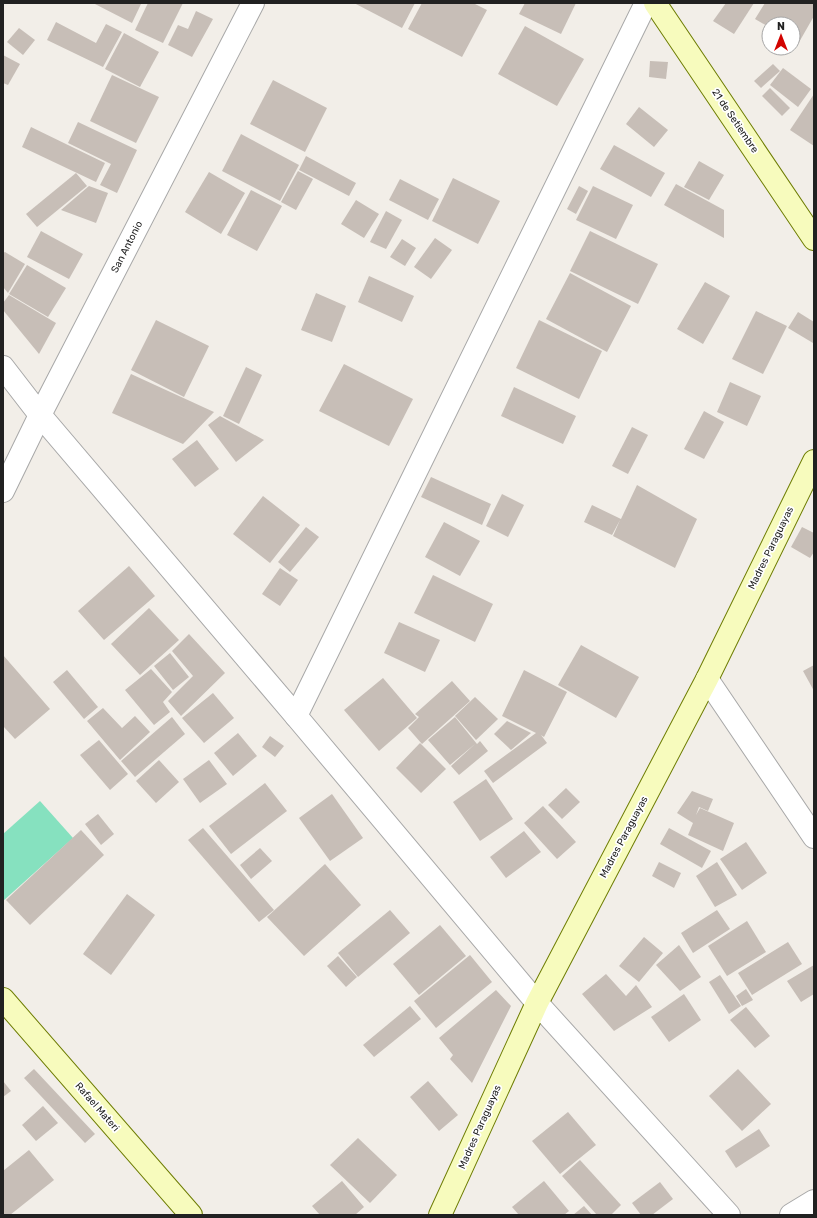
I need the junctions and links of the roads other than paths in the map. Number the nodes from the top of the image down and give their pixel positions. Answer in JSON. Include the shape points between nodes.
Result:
{"nodes":[{"id":1,"x":253,"y":3,"type":"edge"},
{"id":2,"x":646,"y":3,"type":"edge"},
{"id":3,"x":655,"y":3,"type":"edge"},
{"id":4,"x":814,"y":239,"type":"edge"},
{"id":5,"x":3,"y":367,"type":"edge"},
{"id":6,"x":40,"y":415,"type":"junction"},
{"id":7,"x":814,"y":461,"type":"edge"},
{"id":8,"x":3,"y":491,"type":"edge"},
{"id":9,"x":707,"y":679,"type":"junction"},
{"id":10,"x":296,"y":716,"type":"junction"},
{"id":11,"x":814,"y":837,"type":"edge"},
{"id":12,"x":3,"y":999,"type":"edge"},
{"id":13,"x":537,"y":1003,"type":"junction"},
{"id":14,"x":814,"y":1202,"type":"edge"},
{"id":15,"x":191,"y":1215,"type":"edge"},
{"id":16,"x":440,"y":1215,"type":"edge"},
{"id":17,"x":729,"y":1215,"type":"edge"},
{"id":18,"x":791,"y":1215,"type":"edge"}],
"edges":[{"from":1,"to":6,"type":"street","name":"San Antonio"},
{"from":2,"to":10,"type":"street"},
{"from":3,"to":4,"type":"main road","name":"21 de Setiembre"},
{"from":5,"to":6,"type":"street"},
{"from":6,"to":8,"type":"street","name":"San Antonio"},
{"from":6,"to":10,"type":"street"},
{"from":7,"to":9,"type":"main road","name":"Madres Paraguayas"},
{"from":9,"to":11,"type":"street"},
{"from":9,"to":13,"type":"main road","name":"Madres Paraguayas"},
{"from":10,"to":13,"type":"street"},
{"from":12,"to":15,"type":"main road","name":"Rafael Materi"},
{"from":13,"to":16,"type":"main road","name":"Madres Paraguayas"},
{"from":13,"to":17,"type":"street"},
{"from":14,"to":18,"type":"street"}]}
